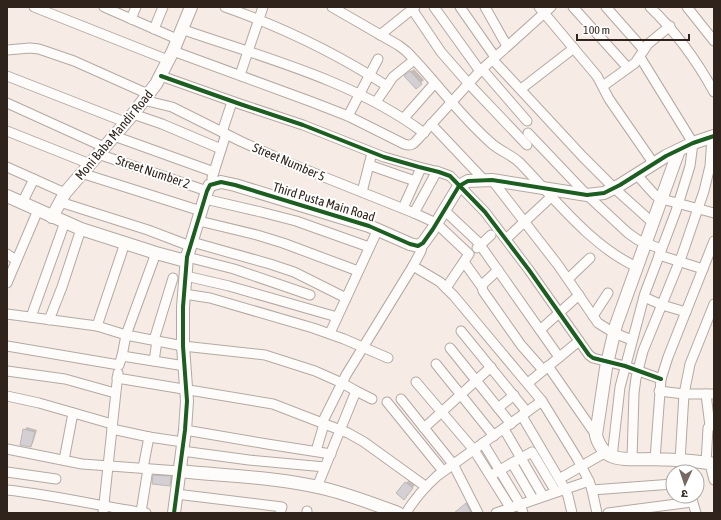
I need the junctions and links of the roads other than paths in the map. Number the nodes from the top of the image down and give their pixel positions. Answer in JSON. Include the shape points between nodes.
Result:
{"nodes":[{"id":1,"x":35,"y":7,"type":"edge"},
{"id":2,"x":136,"y":7,"type":"edge"},
{"id":3,"x":163,"y":7,"type":"edge"},
{"id":4,"x":191,"y":7,"type":"edge"},
{"id":5,"x":225,"y":7,"type":"edge"},
{"id":6,"x":263,"y":7,"type":"edge"},
{"id":7,"x":332,"y":7,"type":"edge"},
{"id":8,"x":434,"y":7,"type":"edge"},
{"id":9,"x":460,"y":7,"type":"edge"},
{"id":10,"x":485,"y":7,"type":"edge"},
{"id":11,"x":573,"y":7,"type":"edge"},
{"id":12,"x":606,"y":7,"type":"edge"},
{"id":13,"x":650,"y":7,"type":"edge"},
{"id":14,"x":687,"y":7,"type":"edge"},
{"id":15,"x":108,"y":8,"type":"edge"},
{"id":16,"x":413,"y":8,"type":"edge"},
{"id":17,"x":545,"y":9,"type":"edge"},
{"id":18,"x":131,"y":19,"type":"junction"},
{"id":19,"x":258,"y":19,"type":"junction"},
{"id":20,"x":670,"y":26,"type":"junction"},
{"id":21,"x":154,"y":29,"type":"junction"},
{"id":22,"x":179,"y":34,"type":"junction"},
{"id":23,"x":380,"y":35,"type":"junction"},
{"id":24,"x":714,"y":41,"type":"edge"},
{"id":25,"x":507,"y":46,"type":"junction"},
{"id":26,"x":574,"y":48,"type":"junction"},
{"id":27,"x":7,"y":50,"type":"edge"},
{"id":28,"x":247,"y":52,"type":"junction"},
{"id":29,"x":642,"y":54,"type":"junction"},
{"id":30,"x":171,"y":55,"type":"junction"},
{"id":31,"x":378,"y":59,"type":"dead end"},
{"id":32,"x":494,"y":59,"type":"junction"},
{"id":33,"x":414,"y":60,"type":"junction"},
{"id":34,"x":628,"y":68,"type":"junction"},
{"id":35,"x":481,"y":70,"type":"junction"},
{"id":36,"x":240,"y":75,"type":"junction"},
{"id":37,"x":369,"y":75,"type":"junction"},
{"id":38,"x":7,"y":76,"type":"edge"},
{"id":39,"x":161,"y":76,"type":"junction"},
{"id":40,"x":434,"y":84,"type":"junction"},
{"id":41,"x":469,"y":84,"type":"junction"},
{"id":42,"x":387,"y":86,"type":"junction"},
{"id":43,"x":603,"y":86,"type":"junction"},
{"id":44,"x":521,"y":89,"type":"junction"},
{"id":45,"x":714,"y":92,"type":"edge"},
{"id":46,"x":360,"y":94,"type":"junction"},
{"id":47,"x":146,"y":97,"type":"junction"},
{"id":48,"x":232,"y":102,"type":"junction"},
{"id":49,"x":376,"y":102,"type":"junction"},
{"id":50,"x":7,"y":103,"type":"edge"},
{"id":51,"x":451,"y":103,"type":"junction"},
{"id":52,"x":348,"y":116,"type":"junction"},
{"id":53,"x":129,"y":118,"type":"junction"},
{"id":54,"x":404,"y":118,"type":"junction"},
{"id":55,"x":527,"y":121,"type":"dead end"},
{"id":56,"x":431,"y":124,"type":"junction"},
{"id":57,"x":7,"y":130,"type":"edge"},
{"id":58,"x":424,"y":132,"type":"junction"},
{"id":59,"x":224,"y":133,"type":"junction"},
{"id":60,"x":528,"y":133,"type":"dead end"},
{"id":61,"x":114,"y":136,"type":"junction"},
{"id":62,"x":713,"y":136,"type":"edge"},
{"id":63,"x":693,"y":143,"type":"junction"},
{"id":64,"x":527,"y":144,"type":"dead end"},
{"id":65,"x":221,"y":149,"type":"junction"},
{"id":66,"x":101,"y":150,"type":"junction"},
{"id":67,"x":679,"y":150,"type":"junction"},
{"id":68,"x":372,"y":152,"type":"junction"},
{"id":69,"x":90,"y":164,"type":"junction"},
{"id":70,"x":654,"y":164,"type":"junction"},
{"id":71,"x":369,"y":165,"type":"junction"},
{"id":72,"x":7,"y":167,"type":"edge"},
{"id":73,"x":421,"y":168,"type":"junction"},
{"id":74,"x":437,"y":171,"type":"junction"},
{"id":75,"x":214,"y":172,"type":"junction"},
{"id":76,"x":81,"y":173,"type":"junction"},
{"id":77,"x":637,"y":175,"type":"junction"},
{"id":78,"x":34,"y":179,"type":"junction"},
{"id":79,"x":488,"y":180,"type":"junction"},
{"id":80,"x":415,"y":181,"type":"junction"},
{"id":81,"x":459,"y":186,"type":"junction"},
{"id":82,"x":542,"y":188,"type":"junction"},
{"id":83,"x":614,"y":188,"type":"junction"},
{"id":84,"x":207,"y":192,"type":"junction"},
{"id":85,"x":362,"y":192,"type":"junction"},
{"id":86,"x":587,"y":195,"type":"junction"},
{"id":87,"x":7,"y":196,"type":"edge"},
{"id":88,"x":551,"y":197,"type":"junction"},
{"id":89,"x":62,"y":198,"type":"junction"},
{"id":90,"x":662,"y":199,"type":"junction"},
{"id":91,"x":22,"y":203,"type":"junction"},
{"id":92,"x":678,"y":203,"type":"junction"},
{"id":93,"x":403,"y":208,"type":"junction"},
{"id":94,"x":698,"y":209,"type":"junction"},
{"id":95,"x":38,"y":210,"type":"junction"},
{"id":96,"x":444,"y":210,"type":"junction"},
{"id":97,"x":414,"y":213,"type":"junction"},
{"id":98,"x":714,"y":213,"type":"edge"},
{"id":99,"x":200,"y":216,"type":"junction"},
{"id":100,"x":52,"y":217,"type":"junction"},
{"id":101,"x":65,"y":222,"type":"junction"},
{"id":102,"x":525,"y":222,"type":"junction"},
{"id":103,"x":436,"y":223,"type":"junction"},
{"id":104,"x":653,"y":223,"type":"junction"},
{"id":105,"x":81,"y":229,"type":"junction"},
{"id":106,"x":378,"y":229,"type":"junction"},
{"id":107,"x":491,"y":235,"type":"dead end"},
{"id":108,"x":506,"y":239,"type":"junction"},
{"id":109,"x":714,"y":241,"type":"edge"},
{"id":110,"x":125,"y":243,"type":"junction"},
{"id":111,"x":423,"y":243,"type":"junction"},
{"id":112,"x":646,"y":244,"type":"junction"},
{"id":113,"x":480,"y":245,"type":"junction"},
{"id":114,"x":369,"y":247,"type":"junction"},
{"id":115,"x":190,"y":249,"type":"junction"},
{"id":116,"x":660,"y":252,"type":"junction"},
{"id":117,"x":156,"y":253,"type":"junction"},
{"id":118,"x":7,"y":254,"type":"edge"},
{"id":119,"x":467,"y":258,"type":"junction"},
{"id":120,"x":590,"y":258,"type":"dead end"},
{"id":121,"x":16,"y":260,"type":"junction"},
{"id":122,"x":680,"y":261,"type":"junction"},
{"id":123,"x":413,"y":266,"type":"junction"},
{"id":124,"x":637,"y":267,"type":"junction"},
{"id":125,"x":703,"y":269,"type":"junction"},
{"id":126,"x":498,"y":270,"type":"junction"},
{"id":127,"x":358,"y":271,"type":"junction"},
{"id":128,"x":186,"y":276,"type":"junction"},
{"id":129,"x":173,"y":278,"type":"dead end"},
{"id":130,"x":568,"y":279,"type":"junction"},
{"id":131,"x":7,"y":283,"type":"edge"},
{"id":132,"x":482,"y":287,"type":"junction"},
{"id":133,"x":446,"y":288,"type":"junction"},
{"id":134,"x":608,"y":293,"type":"dead end"},
{"id":135,"x":184,"y":294,"type":"junction"},
{"id":136,"x":310,"y":295,"type":"dead end"},
{"id":137,"x":579,"y":295,"type":"junction"},
{"id":138,"x":644,"y":297,"type":"junction"},
{"id":139,"x":346,"y":298,"type":"junction"},
{"id":140,"x":714,"y":304,"type":"edge"},
{"id":141,"x":662,"y":305,"type":"junction"},
{"id":142,"x":559,"y":312,"type":"junction"},
{"id":143,"x":686,"y":312,"type":"junction"},
{"id":144,"x":7,"y":314,"type":"edge"},
{"id":145,"x":594,"y":316,"type":"junction"},
{"id":146,"x":31,"y":317,"type":"junction"},
{"id":147,"x":337,"y":317,"type":"junction"},
{"id":148,"x":49,"y":320,"type":"junction"},
{"id":149,"x":97,"y":326,"type":"junction"},
{"id":150,"x":540,"y":330,"type":"junction"},
{"id":151,"x":461,"y":331,"type":"dead end"},
{"id":152,"x":330,"y":333,"type":"junction"},
{"id":153,"x":614,"y":333,"type":"junction"},
{"id":154,"x":126,"y":335,"type":"junction"},
{"id":155,"x":155,"y":340,"type":"junction"},
{"id":156,"x":579,"y":341,"type":"junction"},
{"id":157,"x":632,"y":342,"type":"junction"},
{"id":158,"x":7,"y":346,"type":"edge"},
{"id":159,"x":183,"y":346,"type":"junction"},
{"id":160,"x":363,"y":347,"type":"junction"},
{"id":161,"x":645,"y":347,"type":"junction"},
{"id":162,"x":450,"y":348,"type":"dead end"},
{"id":163,"x":559,"y":357,"type":"junction"},
{"id":164,"x":388,"y":358,"type":"dead end"},
{"id":165,"x":121,"y":360,"type":"junction"},
{"id":166,"x":154,"y":361,"type":"junction"},
{"id":167,"x":608,"y":361,"type":"junction"},
{"id":168,"x":436,"y":364,"type":"dead end"},
{"id":169,"x":185,"y":366,"type":"junction"},
{"id":170,"x":626,"y":366,"type":"junction"},
{"id":171,"x":491,"y":367,"type":"junction"},
{"id":172,"x":546,"y":368,"type":"junction"},
{"id":173,"x":7,"y":371,"type":"edge"},
{"id":174,"x":638,"y":371,"type":"junction"},
{"id":175,"x":117,"y":378,"type":"junction"},
{"id":176,"x":661,"y":379,"type":"junction"},
{"id":177,"x":476,"y":380,"type":"junction"},
{"id":178,"x":416,"y":382,"type":"dead end"},
{"id":179,"x":342,"y":383,"type":"junction"},
{"id":180,"x":528,"y":383,"type":"junction"},
{"id":181,"x":187,"y":390,"type":"junction"},
{"id":182,"x":356,"y":391,"type":"junction"},
{"id":183,"x":659,"y":391,"type":"junction"},
{"id":184,"x":115,"y":393,"type":"junction"},
{"id":185,"x":460,"y":394,"type":"junction"},
{"id":186,"x":684,"y":394,"type":"junction"},
{"id":187,"x":710,"y":394,"type":"edge"},
{"id":188,"x":514,"y":395,"type":"junction"},
{"id":189,"x":7,"y":396,"type":"edge"},
{"id":190,"x":372,"y":399,"type":"dead end"},
{"id":191,"x":401,"y":399,"type":"dead end"},
{"id":192,"x":542,"y":401,"type":"junction"},
{"id":193,"x":387,"y":402,"type":"dead end"},
{"id":194,"x":498,"y":408,"type":"junction"},
{"id":195,"x":441,"y":412,"type":"junction"},
{"id":196,"x":73,"y":413,"type":"junction"},
{"id":197,"x":525,"y":414,"type":"junction"},
{"id":198,"x":323,"y":424,"type":"junction"},
{"id":199,"x":507,"y":426,"type":"junction"},
{"id":200,"x":712,"y":426,"type":"edge"},
{"id":201,"x":112,"y":427,"type":"junction"},
{"id":202,"x":424,"y":428,"type":"junction"},
{"id":203,"x":341,"y":430,"type":"junction"},
{"id":204,"x":596,"y":435,"type":"junction"},
{"id":205,"x":494,"y":436,"type":"junction"},
{"id":206,"x":148,"y":437,"type":"junction"},
{"id":207,"x":183,"y":441,"type":"junction"},
{"id":208,"x":484,"y":443,"type":"junction"},
{"id":209,"x":7,"y":449,"type":"edge"},
{"id":210,"x":474,"y":450,"type":"junction"},
{"id":211,"x":316,"y":452,"type":"junction"},
{"id":212,"x":331,"y":454,"type":"junction"},
{"id":213,"x":609,"y":454,"type":"junction"},
{"id":214,"x":521,"y":458,"type":"junction"},
{"id":215,"x":632,"y":459,"type":"junction"},
{"id":216,"x":655,"y":459,"type":"junction"},
{"id":217,"x":64,"y":460,"type":"junction"},
{"id":218,"x":512,"y":463,"type":"junction"},
{"id":219,"x":453,"y":464,"type":"junction"},
{"id":220,"x":685,"y":464,"type":"edge"},
{"id":221,"x":710,"y":464,"type":"edge"},
{"id":222,"x":108,"y":466,"type":"junction"},
{"id":223,"x":325,"y":467,"type":"junction"},
{"id":224,"x":581,"y":467,"type":"junction"},
{"id":225,"x":145,"y":468,"type":"junction"},
{"id":226,"x":500,"y":470,"type":"junction"},
{"id":227,"x":179,"y":471,"type":"junction"},
{"id":228,"x":443,"y":471,"type":"junction"},
{"id":229,"x":7,"y":472,"type":"edge"},
{"id":230,"x":490,"y":476,"type":"junction"},
{"id":231,"x":56,"y":479,"type":"dead end"},
{"id":232,"x":559,"y":479,"type":"junction"},
{"id":233,"x":714,"y":480,"type":"edge"},
{"id":234,"x":589,"y":481,"type":"junction"},
{"id":235,"x":665,"y":485,"type":"edge"},
{"id":236,"x":425,"y":486,"type":"junction"},
{"id":237,"x":316,"y":487,"type":"junction"},
{"id":238,"x":565,"y":489,"type":"junction"},
{"id":239,"x":7,"y":490,"type":"edge"},
{"id":240,"x":592,"y":490,"type":"junction"},
{"id":241,"x":556,"y":492,"type":"junction"},
{"id":242,"x":176,"y":494,"type":"junction"},
{"id":243,"x":543,"y":496,"type":"junction"},
{"id":244,"x":533,"y":499,"type":"junction"},
{"id":245,"x":665,"y":503,"type":"edge"},
{"id":246,"x":520,"y":504,"type":"junction"},
{"id":247,"x":510,"y":507,"type":"junction"},
{"id":248,"x":104,"y":510,"type":"edge"},
{"id":249,"x":385,"y":511,"type":"edge"},
{"id":250,"x":143,"y":513,"type":"edge"},
{"id":251,"x":174,"y":513,"type":"edge"},
{"id":252,"x":280,"y":513,"type":"edge"},
{"id":253,"x":398,"y":513,"type":"edge"},
{"id":254,"x":406,"y":513,"type":"edge"},
{"id":255,"x":478,"y":513,"type":"edge"},
{"id":256,"x":496,"y":513,"type":"edge"},
{"id":257,"x":523,"y":513,"type":"edge"},
{"id":258,"x":572,"y":513,"type":"edge"},
{"id":259,"x":598,"y":513,"type":"edge"},
{"id":260,"x":608,"y":513,"type":"edge"}],
"edges":[{"from":1,"to":30,"type":"street"},
{"from":2,"to":18,"type":"street"},
{"from":3,"to":21,"type":"street"},
{"from":4,"to":22,"type":"street","name":"Moni Baba Mandir Road"},
{"from":5,"to":19,"type":"street"},
{"from":6,"to":19,"type":"street"},
{"from":7,"to":23,"type":"street"},
{"from":8,"to":35,"type":"street"},
{"from":9,"to":32,"type":"street"},
{"from":10,"to":25,"type":"street"},
{"from":11,"to":34,"type":"street"},
{"from":12,"to":29,"type":"street"},
{"from":13,"to":20,"type":"street"},
{"from":14,"to":24,"type":"street"},
{"from":15,"to":18,"type":"street"},
{"from":16,"to":23,"type":"street"},
{"from":16,"to":41,"type":"street","via":[[441,52]]},
{"from":17,"to":25,"type":"street"},
{"from":17,"to":26,"type":"street"},
{"from":18,"to":21,"type":"street"},
{"from":19,"to":28,"type":"street"},
{"from":19,"to":37,"type":"street","via":[[286,30]]},
{"from":20,"to":29,"type":"street","via":[[648,44]]},
{"from":20,"to":45,"type":"street"},
{"from":21,"to":22,"type":"street"},
{"from":22,"to":28,"type":"street"},
{"from":22,"to":30,"type":"street","name":"Moni Baba Mandir Road"},
{"from":23,"to":33,"type":"street","via":[[398,45]]},
{"from":25,"to":32,"type":"street"},
{"from":26,"to":43,"type":"street"},
{"from":26,"to":44,"type":"street"},
{"from":27,"to":47,"type":"street","name":"Street Number 5","via":[[39,49],[74,61]]},
{"from":28,"to":36,"type":"street"},
{"from":28,"to":46,"type":"street"},
{"from":29,"to":34,"type":"street"},
{"from":29,"to":63,"type":"street"},
{"from":30,"to":36,"type":"street"},
{"from":30,"to":39,"type":"street","name":"Moni Baba Mandir Road"},
{"from":31,"to":37,"type":"street"},
{"from":32,"to":35,"type":"street"},
{"from":32,"to":44,"type":"street"},
{"from":33,"to":40,"type":"street"},
{"from":33,"to":42,"type":"street"},
{"from":34,"to":43,"type":"street"},
{"from":35,"to":41,"type":"street"},
{"from":35,"to":55,"type":"street"},
{"from":36,"to":52,"type":"street"},
{"from":37,"to":42,"type":"street"},
{"from":37,"to":46,"type":"street"},
{"from":38,"to":53,"type":"street"},
{"from":39,"to":47,"type":"street","name":"Moni Baba Mandir Road"},
{"from":39,"to":48,"type":"street"},
{"from":40,"to":51,"type":"street"},
{"from":40,"to":54,"type":"street"},
{"from":41,"to":51,"type":"street"},
{"from":41,"to":64,"type":"street"},
{"from":42,"to":49,"type":"street"},
{"from":43,"to":70,"type":"street","via":[[609,99]]},
{"from":44,"to":83,"type":"street","via":[[565,139]]},
{"from":46,"to":49,"type":"street"},
{"from":46,"to":52,"type":"street"},
{"from":47,"to":53,"type":"street","name":"Moni Baba Mandir Road"},
{"from":47,"to":59,"type":"street","name":"Street Number 5"},
{"from":48,"to":59,"type":"street"},
{"from":48,"to":68,"type":"street","via":[[303,125]]},
{"from":49,"to":54,"type":"street"},
{"from":50,"to":66,"type":"street","name":"Street Number 2"},
{"from":51,"to":56,"type":"street"},
{"from":51,"to":82,"type":"street","via":[[490,142],[514,157]]},
{"from":52,"to":58,"type":"street","via":[[404,144],[413,145]]},
{"from":53,"to":61,"type":"street","name":"Moni Baba Mandir Road"},
{"from":53,"to":65,"type":"street","via":[[162,124]]},
{"from":54,"to":58,"type":"street"},
{"from":56,"to":58,"type":"street"},
{"from":56,"to":79,"type":"street"},
{"from":57,"to":69,"type":"street"},
{"from":59,"to":65,"type":"street"},
{"from":59,"to":85,"type":"street","name":"Street Number 5","via":[[289,163]]},
{"from":60,"to":86,"type":"street"},
{"from":61,"to":66,"type":"street","name":"Moni Baba Mandir Road"},
{"from":61,"to":75,"type":"street"},
{"from":62,"to":63,"type":"street"},
{"from":62,"to":94,"type":"street","via":[[710,166]]},
{"from":63,"to":67,"type":"street"},
{"from":63,"to":92,"type":"street","via":[[690,166]]},
{"from":65,"to":75,"type":"street"},
{"from":66,"to":69,"type":"street","name":"Moni Baba Mandir Road"},
{"from":66,"to":84,"type":"street","name":"Street Number 2"},
{"from":67,"to":70,"type":"street"},
{"from":67,"to":90,"type":"street"},
{"from":68,"to":71,"type":"street"},
{"from":68,"to":73,"type":"street"},
{"from":69,"to":76,"type":"street","name":"Moni Baba Mandir Road"},
{"from":70,"to":77,"type":"street"},
{"from":71,"to":80,"type":"street"},
{"from":71,"to":85,"type":"street"},
{"from":72,"to":78,"type":"street"},
{"from":73,"to":74,"type":"street"},
{"from":73,"to":80,"type":"street"},
{"from":74,"to":81,"type":"street","via":[[450,176]]},
{"from":74,"to":97,"type":"street"},
{"from":75,"to":84,"type":"street"},
{"from":76,"to":89,"type":"street","name":"Moni Baba Mandir Road"},
{"from":76,"to":99,"type":"street"},
{"from":77,"to":83,"type":"street"},
{"from":77,"to":90,"type":"street"},
{"from":78,"to":89,"type":"street"},
{"from":78,"to":91,"type":"street"},
{"from":79,"to":81,"type":"street","via":[[468,181]]},
{"from":79,"to":82,"type":"street"},
{"from":79,"to":102,"type":"street"},
{"from":80,"to":93,"type":"street"},
{"from":81,"to":96,"type":"street"},
{"from":81,"to":108,"type":"street","via":[[485,212]]},
{"from":82,"to":86,"type":"street"},
{"from":82,"to":88,"type":"street"},
{"from":83,"to":86,"type":"street","via":[[604,193]]},
{"from":83,"to":104,"type":"street"},
{"from":84,"to":99,"type":"street"},
{"from":84,"to":106,"type":"street","name":"Third Pusta Main Road","via":[[221,182],[235,185]]},
{"from":84,"to":114,"type":"street","name":"Street Number 2"},
{"from":85,"to":93,"type":"street","name":"Street Number 5"},
{"from":86,"to":112,"type":"street","via":[[628,234]]},
{"from":87,"to":91,"type":"street"},
{"from":88,"to":102,"type":"street"},
{"from":88,"to":124,"type":"street","via":[[606,249]]},
{"from":89,"to":100,"type":"street","name":"Moni Baba Mandir Road"},
{"from":89,"to":115,"type":"street","via":[[148,230]]},
{"from":90,"to":92,"type":"street"},
{"from":90,"to":104,"type":"street"},
{"from":91,"to":95,"type":"street"},
{"from":92,"to":94,"type":"street"},
{"from":92,"to":116,"type":"street"},
{"from":93,"to":97,"type":"street","name":"Street Number 5"},
{"from":94,"to":98,"type":"street"},
{"from":94,"to":122,"type":"street"},
{"from":95,"to":100,"type":"street"},
{"from":95,"to":121,"type":"street"},
{"from":96,"to":103,"type":"street"},
{"from":96,"to":113,"type":"street"},
{"from":97,"to":103,"type":"street","name":"Street Number 5"},
{"from":99,"to":115,"type":"street"},
{"from":99,"to":127,"type":"street"},
{"from":100,"to":101,"type":"street"},
{"from":101,"to":105,"type":"street"},
{"from":101,"to":146,"type":"street"},
{"from":102,"to":108,"type":"street"},
{"from":102,"to":130,"type":"street"},
{"from":103,"to":111,"type":"street"},
{"from":103,"to":119,"type":"street","name":"Street Number 5"},
{"from":104,"to":112,"type":"street"},
{"from":105,"to":110,"type":"street"},
{"from":105,"to":148,"type":"street"},
{"from":106,"to":111,"type":"street","name":"Third Pusta Main Road","via":[[410,244],[418,246]]},
{"from":106,"to":114,"type":"street"},
{"from":107,"to":113,"type":"street"},
{"from":108,"to":142,"type":"street"},
{"from":109,"to":125,"type":"street"},
{"from":110,"to":117,"type":"street"},
{"from":110,"to":149,"type":"street"},
{"from":111,"to":123,"type":"street"},
{"from":112,"to":116,"type":"street"},
{"from":112,"to":124,"type":"street"},
{"from":113,"to":119,"type":"street"},
{"from":113,"to":126,"type":"street"},
{"from":114,"to":127,"type":"street"},
{"from":115,"to":117,"type":"street","via":[[182,260]]},
{"from":115,"to":128,"type":"street"},
{"from":115,"to":136,"type":"street","via":[[234,269]]},
{"from":115,"to":139,"type":"street","via":[[270,264]]},
{"from":116,"to":122,"type":"street"},
{"from":116,"to":138,"type":"street"},
{"from":117,"to":154,"type":"street"},
{"from":118,"to":121,"type":"street"},
{"from":119,"to":132,"type":"street","name":"Street Number 5"},
{"from":119,"to":133,"type":"street"},
{"from":120,"to":130,"type":"street"},
{"from":121,"to":131,"type":"street"},
{"from":122,"to":125,"type":"street"},
{"from":122,"to":141,"type":"street"},
{"from":123,"to":133,"type":"street"},
{"from":123,"to":160,"type":"street"},
{"from":124,"to":153,"type":"street"},
{"from":125,"to":143,"type":"street"},
{"from":126,"to":132,"type":"street"},
{"from":126,"to":150,"type":"street"},
{"from":127,"to":139,"type":"street"},
{"from":128,"to":135,"type":"street"},
{"from":128,"to":147,"type":"street"},
{"from":129,"to":155,"type":"street"},
{"from":130,"to":137,"type":"street"},
{"from":132,"to":172,"type":"street","name":"Street Number 5","via":[[521,345]]},
{"from":133,"to":180,"type":"street"},
{"from":134,"to":145,"type":"street"},
{"from":135,"to":152,"type":"street","via":[[217,300]]},
{"from":135,"to":159,"type":"street"},
{"from":137,"to":142,"type":"street"},
{"from":137,"to":145,"type":"street"},
{"from":138,"to":141,"type":"street"},
{"from":138,"to":157,"type":"street"},
{"from":139,"to":147,"type":"street"},
{"from":140,"to":186,"type":"street","via":[[690,364]]},
{"from":141,"to":143,"type":"street"},
{"from":141,"to":161,"type":"street"},
{"from":142,"to":150,"type":"street"},
{"from":142,"to":156,"type":"street"},
{"from":143,"to":176,"type":"street"},
{"from":144,"to":146,"type":"street"},
{"from":145,"to":153,"type":"street","via":[[602,326]]},
{"from":146,"to":148,"type":"street"},
{"from":147,"to":152,"type":"street"},
{"from":148,"to":149,"type":"street"},
{"from":149,"to":154,"type":"street"},
{"from":150,"to":163,"type":"street"},
{"from":151,"to":171,"type":"street"},
{"from":152,"to":160,"type":"street"},
{"from":153,"to":157,"type":"street"},
{"from":153,"to":167,"type":"street"},
{"from":154,"to":155,"type":"street"},
{"from":154,"to":165,"type":"street"},
{"from":155,"to":159,"type":"street"},
{"from":155,"to":166,"type":"street"},
{"from":156,"to":163,"type":"street"},
{"from":156,"to":167,"type":"street","via":[[593,358]]},
{"from":157,"to":161,"type":"street"},
{"from":157,"to":170,"type":"street"},
{"from":158,"to":165,"type":"street"},
{"from":159,"to":169,"type":"street"},
{"from":159,"to":179,"type":"street","via":[[265,355]]},
{"from":160,"to":164,"type":"street"},
{"from":160,"to":179,"type":"street"},
{"from":161,"to":174,"type":"street"},
{"from":162,"to":177,"type":"street"},
{"from":163,"to":172,"type":"street"},
{"from":165,"to":166,"type":"street"},
{"from":165,"to":175,"type":"street"},
{"from":166,"to":169,"type":"street"},
{"from":167,"to":170,"type":"street"},
{"from":167,"to":204,"type":"street"},
{"from":168,"to":185,"type":"street"},
{"from":169,"to":181,"type":"street"},
{"from":170,"to":174,"type":"street"},
{"from":170,"to":213,"type":"street"},
{"from":171,"to":177,"type":"street"},
{"from":171,"to":188,"type":"street"},
{"from":172,"to":180,"type":"street"},
{"from":172,"to":204,"type":"street","name":"Street Number 5"},
{"from":173,"to":184,"type":"street","via":[[65,379]]},
{"from":174,"to":176,"type":"street"},
{"from":174,"to":215,"type":"street","via":[[634,393]]},
{"from":175,"to":181,"type":"street"},
{"from":175,"to":184,"type":"street"},
{"from":176,"to":183,"type":"street"},
{"from":177,"to":185,"type":"street"},
{"from":177,"to":194,"type":"street"},
{"from":178,"to":195,"type":"street"},
{"from":179,"to":182,"type":"street"},
{"from":179,"to":198,"type":"street"},
{"from":180,"to":192,"type":"street"},
{"from":181,"to":198,"type":"street","via":[[274,404]]},
{"from":181,"to":207,"type":"street"},
{"from":182,"to":190,"type":"street"},
{"from":182,"to":203,"type":"street"},
{"from":183,"to":186,"type":"street"},
{"from":183,"to":216,"type":"street"},
{"from":184,"to":201,"type":"street"},
{"from":185,"to":195,"type":"street"},
{"from":185,"to":205,"type":"street"},
{"from":186,"to":187,"type":"street"},
{"from":186,"to":220,"type":"street"},
{"from":187,"to":200,"type":"street"},
{"from":188,"to":194,"type":"street"},
{"from":188,"to":197,"type":"street"},
{"from":189,"to":196,"type":"street"},
{"from":191,"to":202,"type":"street"},
{"from":192,"to":197,"type":"street"},
{"from":192,"to":224,"type":"street"},
{"from":193,"to":228,"type":"street"},
{"from":194,"to":199,"type":"street"},
{"from":195,"to":202,"type":"street"},
{"from":195,"to":210,"type":"street"},
{"from":196,"to":201,"type":"street"},
{"from":196,"to":217,"type":"street"},
{"from":197,"to":199,"type":"street"},
{"from":197,"to":232,"type":"street"},
{"from":198,"to":203,"type":"street"},
{"from":198,"to":211,"type":"street"},
{"from":199,"to":205,"type":"street"},
{"from":199,"to":214,"type":"street"},
{"from":200,"to":221,"type":"street","via":[[708,430]]},
{"from":201,"to":206,"type":"street"},
{"from":201,"to":222,"type":"street"},
{"from":202,"to":219,"type":"street"},
{"from":203,"to":212,"type":"street"},
{"from":203,"to":236,"type":"street","via":[[364,442]]},
{"from":204,"to":213,"type":"street"},
{"from":205,"to":208,"type":"street"},
{"from":206,"to":207,"type":"street"},
{"from":206,"to":225,"type":"street"},
{"from":207,"to":211,"type":"street"},
{"from":207,"to":223,"type":"street","via":[[249,460]]},
{"from":207,"to":227,"type":"street"},
{"from":208,"to":210,"type":"street"},
{"from":208,"to":226,"type":"street"},
{"from":209,"to":217,"type":"street"},
{"from":210,"to":219,"type":"street"},
{"from":210,"to":230,"type":"street"},
{"from":211,"to":212,"type":"street"},
{"from":212,"to":223,"type":"street"},
{"from":213,"to":215,"type":"street"},
{"from":213,"to":224,"type":"street"},
{"from":214,"to":218,"type":"street"},
{"from":214,"to":241,"type":"street","via":[[532,452]]},
{"from":214,"to":243,"type":"street"},
{"from":215,"to":216,"type":"street"},
{"from":216,"to":220,"type":"street"},
{"from":217,"to":222,"type":"street"},
{"from":218,"to":226,"type":"street"},
{"from":218,"to":244,"type":"street"},
{"from":219,"to":228,"type":"street"},
{"from":219,"to":255,"type":"street"},
{"from":221,"to":233,"type":"street"},
{"from":222,"to":225,"type":"street"},
{"from":222,"to":248,"type":"street"},
{"from":223,"to":237,"type":"street"},
{"from":224,"to":232,"type":"street"},
{"from":224,"to":234,"type":"street"},
{"from":225,"to":227,"type":"street"},
{"from":225,"to":250,"type":"street"},
{"from":226,"to":230,"type":"street"},
{"from":226,"to":246,"type":"street"},
{"from":227,"to":237,"type":"street"},
{"from":227,"to":242,"type":"street"},
{"from":228,"to":236,"type":"street"},
{"from":229,"to":231,"type":"street"},
{"from":230,"to":247,"type":"street"},
{"from":232,"to":238,"type":"street"},
{"from":234,"to":238,"type":"street"},
{"from":234,"to":240,"type":"street"},
{"from":235,"to":240,"type":"street"},
{"from":236,"to":254,"type":"street"},
{"from":237,"to":249,"type":"street","via":[[352,497]]},
{"from":238,"to":241,"type":"street"},
{"from":238,"to":258,"type":"street"},
{"from":239,"to":248,"type":"street","via":[[54,496]]},
{"from":240,"to":259,"type":"street"},
{"from":241,"to":243,"type":"street"},
{"from":242,"to":251,"type":"street"},
{"from":242,"to":252,"type":"street","via":[[282,507]]},
{"from":243,"to":244,"type":"street"},
{"from":244,"to":246,"type":"street"},
{"from":245,"to":260,"type":"street"},
{"from":246,"to":247,"type":"street"},
{"from":246,"to":257,"type":"street"},
{"from":247,"to":256,"type":"street"},
{"from":248,"to":250,"type":"street"},
{"from":249,"to":253,"type":"street"}]}
